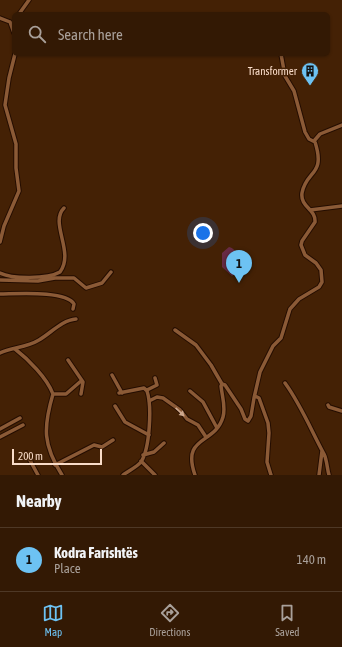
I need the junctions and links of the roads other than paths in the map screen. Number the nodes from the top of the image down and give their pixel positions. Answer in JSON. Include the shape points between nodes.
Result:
{"nodes":[{"id":1,"x":29,"y":0,"type":"edge"},
{"id":2,"x":20,"y":12,"type":"edge"},
{"id":3,"x":0,"y":18,"type":"edge"},
{"id":4,"x":10,"y":22,"type":"joint"},
{"id":5,"x":12,"y":27,"type":"edge"},
{"id":6,"x":14,"y":56,"type":"edge"},
{"id":7,"x":281,"y":56,"type":"edge"},
{"id":8,"x":342,"y":125,"type":"edge"},
{"id":9,"x":314,"y":141,"type":"junction"},
{"id":10,"x":342,"y":206,"type":"edge"},
{"id":11,"x":64,"y":208,"type":"dead end"},
{"id":12,"x":310,"y":210,"type":"junction"},
{"id":13,"x":0,"y":242,"type":"edge"},
{"id":14,"x":111,"y":272,"type":"dead end"},
{"id":15,"x":0,"y":273,"type":"edge"},
{"id":16,"x":0,"y":280,"type":"edge"},
{"id":17,"x":0,"y":294,"type":"edge"},
{"id":18,"x":73,"y":308,"type":"dead end"},
{"id":19,"x":76,"y":319,"type":"dead end"},
{"id":20,"x":175,"y":330,"type":"dead end"},
{"id":21,"x":15,"y":349,"type":"junction"},
{"id":22,"x":0,"y":354,"type":"edge"},
{"id":23,"x":68,"y":360,"type":"dead end"},
{"id":24,"x":112,"y":376,"type":"dead end"},
{"id":25,"x":155,"y":378,"type":"dead end"},
{"id":26,"x":81,"y":381,"type":"junction"},
{"id":27,"x":285,"y":383,"type":"dead end"},
{"id":28,"x":222,"y":384,"type":"junction"},
{"id":29,"x":147,"y":390,"type":"junction"},
{"id":30,"x":190,"y":391,"type":"dead end"},
{"id":31,"x":53,"y":394,"type":"junction"},
{"id":32,"x":81,"y":394,"type":"dead end"},
{"id":33,"x":255,"y":396,"type":"junction"},
{"id":34,"x":149,"y":401,"type":"junction"},
{"id":35,"x":328,"y":405,"type":"dead end"},
{"id":36,"x":115,"y":406,"type":"dead end"},
{"id":37,"x":342,"y":411,"type":"edge"},
{"id":38,"x":20,"y":418,"type":"dead end"},
{"id":39,"x":22,"y":425,"type":"dead end"},
{"id":40,"x":217,"y":428,"type":"junction"},
{"id":41,"x":0,"y":429,"type":"edge"},
{"id":42,"x":149,"y":435,"type":"junction"},
{"id":43,"x":0,"y":437,"type":"edge"},
{"id":44,"x":206,"y":437,"type":"junction"},
{"id":45,"x":113,"y":440,"type":"dead end"},
{"id":46,"x":164,"y":443,"type":"dead end"},
{"id":47,"x":322,"y":451,"type":"junction"},
{"id":48,"x":26,"y":453,"type":"dead end"},
{"id":49,"x":143,"y":454,"type":"junction"},
{"id":50,"x":141,"y":461,"type":"junction"},
{"id":51,"x":55,"y":465,"type":"junction"},
{"id":52,"x":38,"y":475,"type":"edge"},
{"id":53,"x":62,"y":475,"type":"edge"},
{"id":54,"x":123,"y":475,"type":"edge"},
{"id":55,"x":155,"y":475,"type":"edge"},
{"id":56,"x":195,"y":475,"type":"edge"},
{"id":57,"x":271,"y":475,"type":"edge"},
{"id":58,"x":319,"y":475,"type":"edge"},
{"id":59,"x":329,"y":475,"type":"edge"}],
"edges":[{"from":1,"to":2,"type":"street"},
{"from":3,"to":4,"type":"street"},
{"from":4,"to":5,"type":"street"},
{"from":6,"to":13,"type":"street","via":[[5,105],[16,144],[19,191]]},
{"from":7,"to":9,"type":"street","via":[[285,76],[294,91],[305,132],[309,139]]},
{"from":8,"to":9,"type":"street","via":[[320,134]]},
{"from":9,"to":12,"type":"street","via":[[319,162],[302,193],[303,202]]},
{"from":10,"to":12,"type":"street"},
{"from":11,"to":15,"type":"street","via":[[58,218],[65,248],[65,262],[60,272],[45,276],[16,277]]},
{"from":12,"to":33,"type":"street","via":[[316,222],[302,241],[302,250],[321,270],[322,282],[319,287],[298,299],[290,310],[281,338],[273,346],[262,367]]},
{"from":14,"to":16,"type":"street","via":[[102,283],[86,288],[74,278],[38,281]]},
{"from":17,"to":18,"type":"street","via":[[60,296],[72,301]]},
{"from":19,"to":21,"type":"street","via":[[69,320],[38,341]]},
{"from":20,"to":28,"type":"street","via":[[196,345]]},
{"from":21,"to":22,"type":"street","via":[[7,349]]},
{"from":21,"to":31,"type":"street","via":[[29,360]]},
{"from":23,"to":26,"type":"street"},
{"from":24,"to":29,"type":"street","via":[[121,393],[141,388]]},
{"from":25,"to":29,"type":"street","via":[[157,384]]},
{"from":26,"to":31,"type":"street","via":[[66,394]]},
{"from":26,"to":32,"type":"street"},
{"from":27,"to":47,"type":"street","via":[[298,400]]},
{"from":28,"to":33,"type":"street","via":[[237,402],[247,421]]},
{"from":28,"to":40,"type":"street","via":[[224,416]]},
{"from":29,"to":34,"type":"street"},
{"from":30,"to":40,"type":"street","via":[[203,402]]},
{"from":31,"to":51,"type":"street","via":[[45,433]]},
{"from":33,"to":57,"type":"street","via":[[259,398],[268,423],[267,462]]},
{"from":34,"to":42,"type":"street"},
{"from":34,"to":44,"type":"street","one_way":true,"via":[[157,397],[163,398],[198,425]]},
{"from":35,"to":37,"type":"street"},
{"from":36,"to":42,"type":"street","via":[[125,422]]},
{"from":38,"to":41,"type":"street"},
{"from":39,"to":43,"type":"street"},
{"from":40,"to":44,"type":"street"},
{"from":42,"to":49,"type":"street"},
{"from":44,"to":56,"type":"street","via":[[196,446],[192,455]]},
{"from":45,"to":51,"type":"street","via":[[102,447],[94,445]]},
{"from":46,"to":49,"type":"street","via":[[154,452]]},
{"from":47,"to":58,"type":"street"},
{"from":47,"to":59,"type":"street"},
{"from":48,"to":52,"type":"street"},
{"from":49,"to":50,"type":"street"},
{"from":50,"to":54,"type":"street"},
{"from":50,"to":55,"type":"street"},
{"from":51,"to":53,"type":"street"}]}
